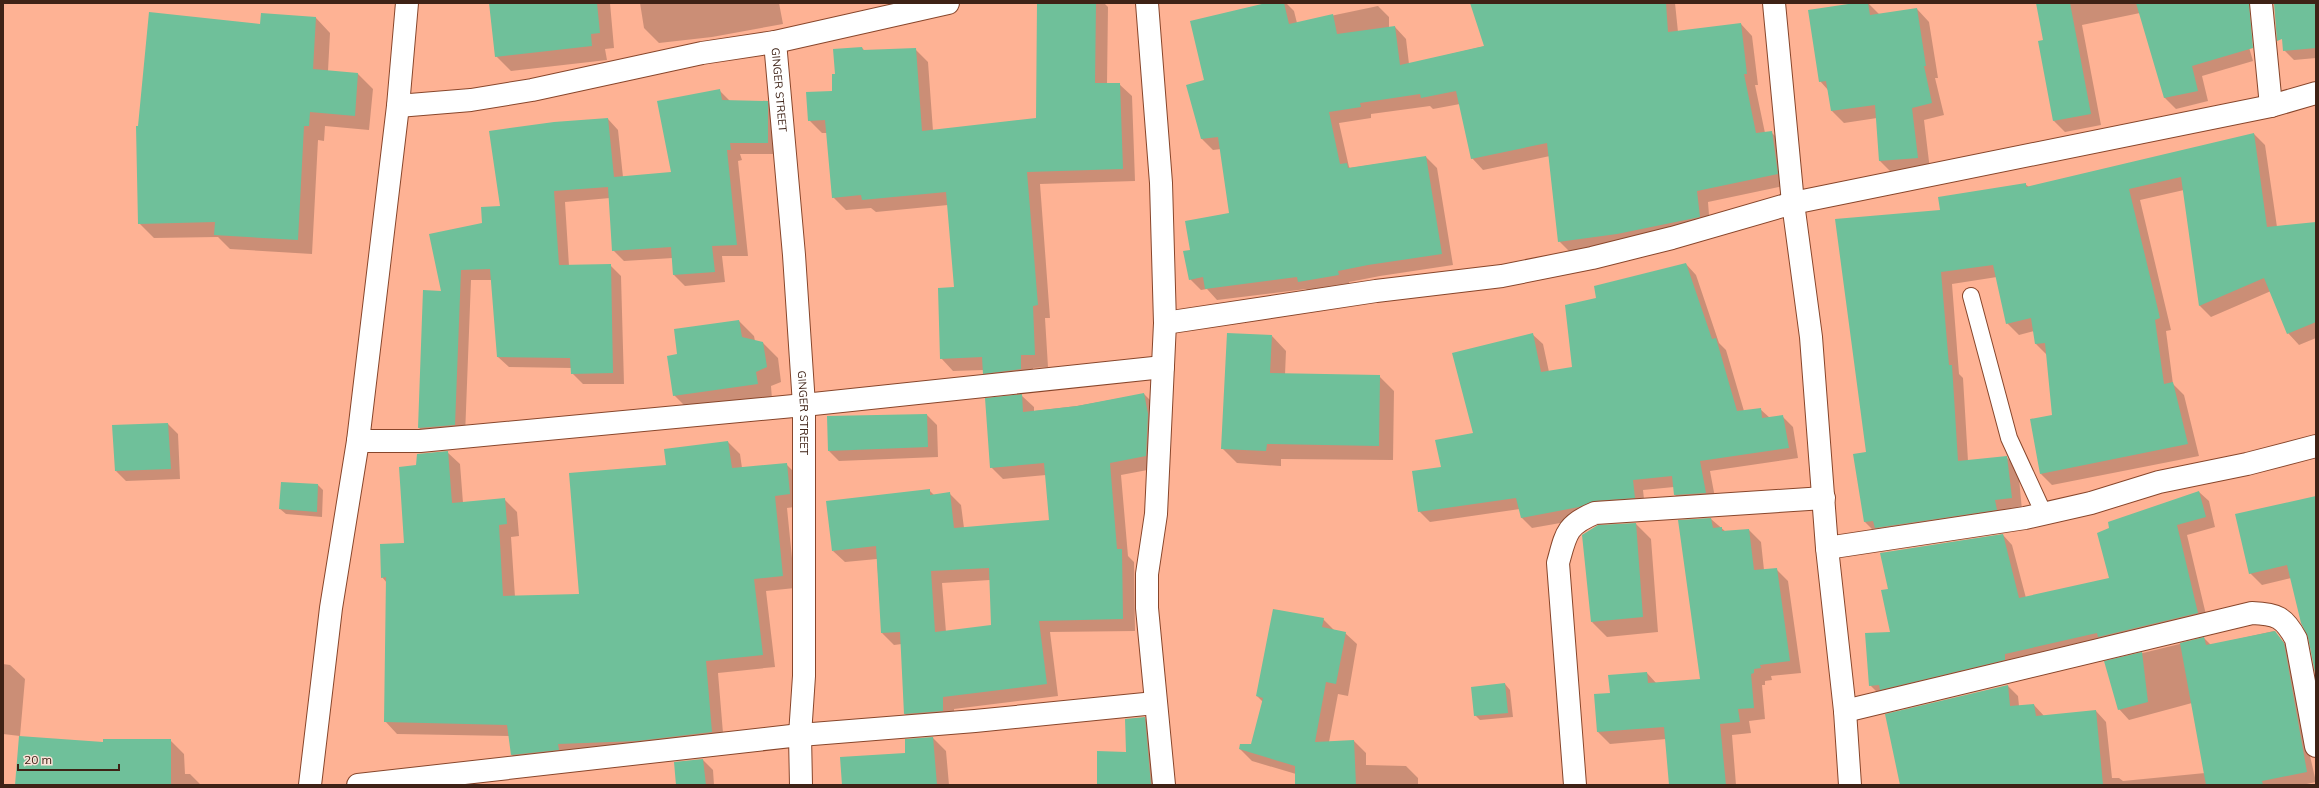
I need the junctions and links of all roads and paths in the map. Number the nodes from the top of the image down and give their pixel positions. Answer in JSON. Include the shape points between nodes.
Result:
{"nodes":[{"id":1,"x":408,"y":3,"type":"edge"},
{"id":2,"x":948,"y":3,"type":"edge"},
{"id":3,"x":1146,"y":3,"type":"edge"},
{"id":4,"x":1774,"y":3,"type":"edge"},
{"id":5,"x":2261,"y":3,"type":"edge"},
{"id":6,"x":775,"y":42,"type":"junction"},
{"id":7,"x":2316,"y":92,"type":"edge"},
{"id":8,"x":398,"y":106,"type":"junction"},
{"id":9,"x":2271,"y":106,"type":"junction"},
{"id":10,"x":1793,"y":203,"type":"junction"},
{"id":11,"x":1971,"y":296,"type":"dead end"},
{"id":12,"x":1165,"y":323,"type":"junction"},
{"id":13,"x":1163,"y":367,"type":"junction"},
{"id":14,"x":804,"y":405,"type":"junction"},
{"id":15,"x":358,"y":441,"type":"junction"},
{"id":16,"x":2316,"y":446,"type":"edge"},
{"id":17,"x":1824,"y":498,"type":"junction"},
{"id":18,"x":2044,"y":514,"type":"junction"},
{"id":19,"x":1827,"y":548,"type":"junction"},
{"id":20,"x":1155,"y":703,"type":"junction"},
{"id":21,"x":1844,"y":711,"type":"junction"},
{"id":22,"x":800,"y":736,"type":"junction"},
{"id":23,"x":2316,"y":746,"type":"edge"},
{"id":24,"x":310,"y":785,"type":"edge"},
{"id":25,"x":358,"y":785,"type":"edge"},
{"id":26,"x":801,"y":785,"type":"edge"},
{"id":27,"x":1164,"y":785,"type":"edge"},
{"id":28,"x":1575,"y":785,"type":"edge"},
{"id":29,"x":1850,"y":785,"type":"edge"}],
"edges":[{"from":1,"to":8,"type":"street"},
{"from":2,"to":6,"type":"street"},
{"from":3,"to":12,"type":"street","via":[[1162,183]]},
{"from":4,"to":10,"type":"street"},
{"from":5,"to":9,"type":"street"},
{"from":6,"to":8,"type":"street","via":[[702,53],[532,90],[471,100]]},
{"from":6,"to":14,"type":"street","name":"GINGER STREET","via":[[794,248]]},
{"from":7,"to":9,"type":"street"},
{"from":8,"to":15,"type":"street"},
{"from":9,"to":10,"type":"street"},
{"from":10,"to":12,"type":"street","via":[[1672,238],[1592,258],[1502,276],[1376,291]]},
{"from":10,"to":17,"type":"street","via":[[1811,337]]},
{"from":11,"to":18,"type":"lane","via":[[2009,438]]},
{"from":12,"to":13,"type":"street"},
{"from":13,"to":14,"type":"street"},
{"from":13,"to":20,"type":"street","via":[[1156,514],[1147,574]]},
{"from":14,"to":15,"type":"street","via":[[420,441]]},
{"from":14,"to":22,"type":"street","name":"GINGER STREET","via":[[804,669]]},
{"from":15,"to":24,"type":"street","via":[[331,608]]},
{"from":16,"to":18,"type":"street","via":[[2247,464],[2159,482],[2091,503]]},
{"from":17,"to":19,"type":"street"},
{"from":17,"to":28,"type":"street","via":[[1595,513],[1576,521],[1565,538],[1558,563]]},
{"from":18,"to":19,"type":"street"},
{"from":19,"to":21,"type":"street"},
{"from":20,"to":22,"type":"street"},
{"from":20,"to":27,"type":"street"},
{"from":21,"to":23,"type":"street","via":[[2252,613],[2273,614],[2288,624],[2296,639]]},
{"from":21,"to":29,"type":"street"},
{"from":22,"to":25,"type":"street"},
{"from":22,"to":26,"type":"street","name":"GINGER STREET"}]}
